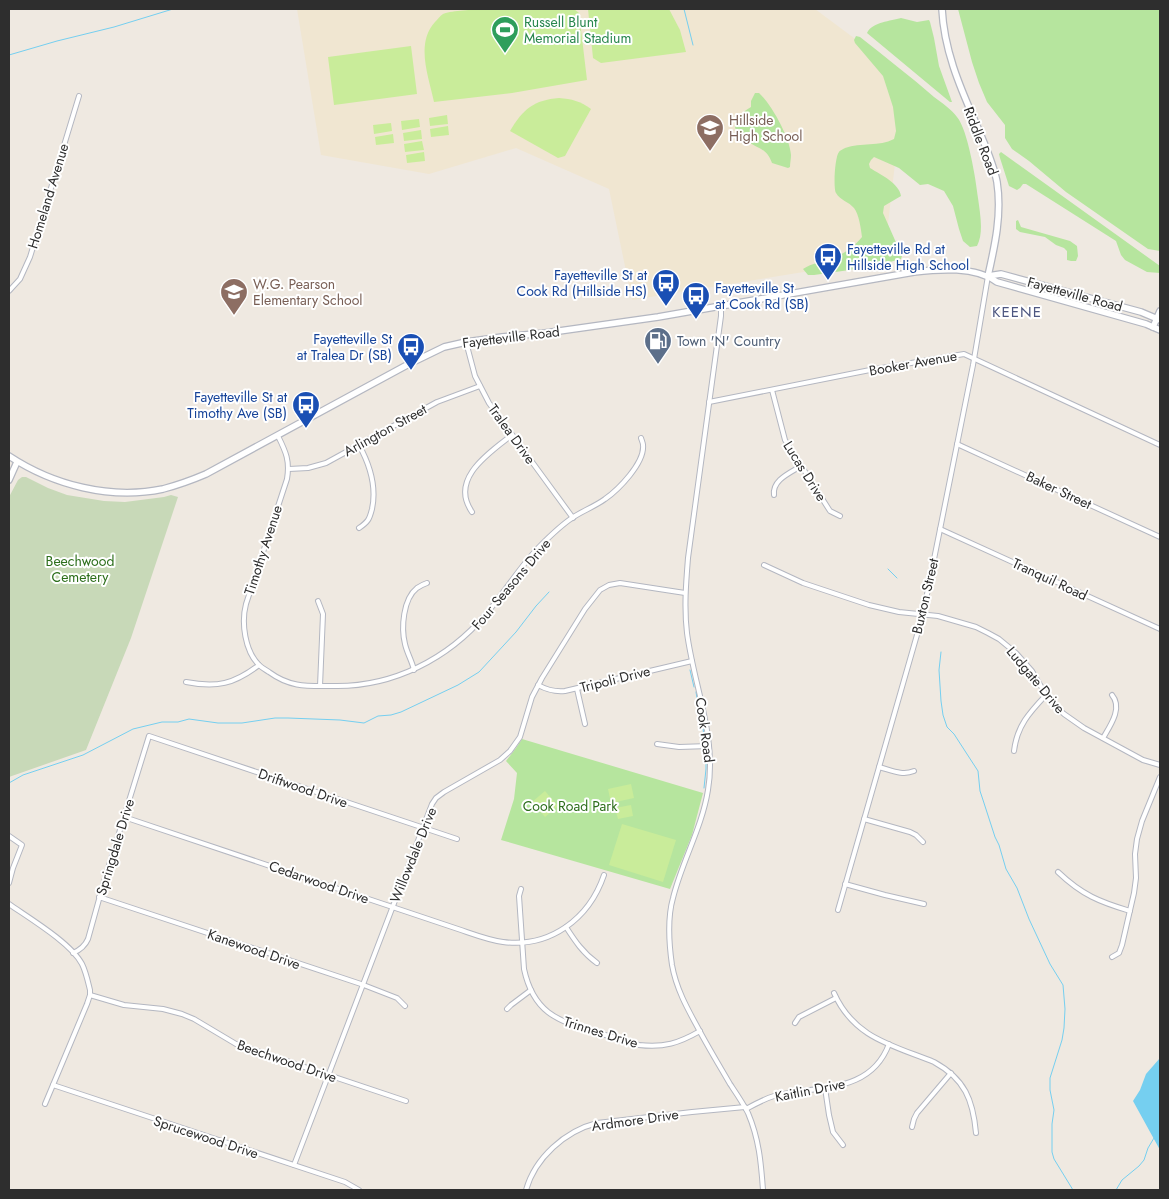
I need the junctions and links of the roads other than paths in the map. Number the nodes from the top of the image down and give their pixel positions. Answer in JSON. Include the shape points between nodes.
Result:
{"nodes":[{"id":1,"x":942,"y":9,"type":"edge"},
{"id":2,"x":79,"y":96,"type":"dead end"},
{"id":3,"x":988,"y":276,"type":"junction"},
{"id":4,"x":9,"y":291,"type":"edge"},
{"id":5,"x":721,"y":306,"type":"junction"},
{"id":6,"x":1160,"y":311,"type":"edge"},
{"id":7,"x":1158,"y":319,"type":"edge"},
{"id":8,"x":1153,"y":326,"type":"junction"},
{"id":9,"x":1160,"y":330,"type":"edge"},
{"id":10,"x":466,"y":342,"type":"junction"},
{"id":11,"x":974,"y":357,"type":"junction"},
{"id":12,"x":480,"y":386,"type":"junction"},
{"id":13,"x":772,"y":390,"type":"junction"},
{"id":14,"x":709,"y":402,"type":"junction"},
{"id":15,"x":512,"y":435,"type":"junction"},
{"id":16,"x":278,"y":436,"type":"junction"},
{"id":17,"x":641,"y":438,"type":"dead end"},
{"id":18,"x":957,"y":444,"type":"junction"},
{"id":19,"x":359,"y":445,"type":"junction"},
{"id":20,"x":1160,"y":445,"type":"edge"},
{"id":21,"x":9,"y":456,"type":"edge"},
{"id":22,"x":17,"y":462,"type":"junction"},
{"id":23,"x":801,"y":466,"type":"junction"},
{"id":24,"x":289,"y":470,"type":"junction"},
{"id":25,"x":9,"y":480,"type":"edge"},
{"id":26,"x":774,"y":495,"type":"dead end"},
{"id":27,"x":472,"y":512,"type":"dead end"},
{"id":28,"x":840,"y":516,"type":"dead end"},
{"id":29,"x":572,"y":518,"type":"junction"},
{"id":30,"x":359,"y":528,"type":"dead end"},
{"id":31,"x":940,"y":529,"type":"junction"},
{"id":32,"x":1160,"y":537,"type":"edge"},
{"id":33,"x":764,"y":565,"type":"dead end"},
{"id":34,"x":427,"y":583,"type":"dead end"},
{"id":35,"x":685,"y":593,"type":"junction"},
{"id":36,"x":318,"y":601,"type":"dead end"},
{"id":37,"x":923,"y":614,"type":"junction"},
{"id":38,"x":1160,"y":629,"type":"edge"},
{"id":39,"x":692,"y":661,"type":"junction"},
{"id":40,"x":259,"y":665,"type":"junction"},
{"id":41,"x":414,"y":670,"type":"junction"},
{"id":42,"x":186,"y":682,"type":"dead end"},
{"id":43,"x":538,"y":685,"type":"junction"},
{"id":44,"x":320,"y":686,"type":"junction"},
{"id":45,"x":577,"y":689,"type":"junction"},
{"id":46,"x":1046,"y":695,"type":"junction"},
{"id":47,"x":1112,"y":695,"type":"dead end"},
{"id":48,"x":585,"y":724,"type":"dead end"},
{"id":49,"x":149,"y":736,"type":"joint"},
{"id":50,"x":1103,"y":738,"type":"junction"},
{"id":51,"x":657,"y":744,"type":"dead end"},
{"id":52,"x":709,"y":746,"type":"junction"},
{"id":53,"x":1014,"y":751,"type":"dead end"},
{"id":54,"x":1160,"y":765,"type":"edge"},
{"id":55,"x":879,"y":767,"type":"junction"},
{"id":56,"x":914,"y":771,"type":"dead end"},
{"id":57,"x":1160,"y":777,"type":"edge"},
{"id":58,"x":124,"y":817,"type":"junction"},
{"id":59,"x":864,"y":819,"type":"junction"},
{"id":60,"x":422,"y":828,"type":"junction"},
{"id":61,"x":9,"y":836,"type":"edge"},
{"id":62,"x":457,"y":840,"type":"dead end"},
{"id":63,"x":923,"y":842,"type":"dead end"},
{"id":64,"x":1058,"y":872,"type":"dead end"},
{"id":65,"x":604,"y":875,"type":"dead end"},
{"id":66,"x":9,"y":883,"type":"edge"},
{"id":67,"x":845,"y":884,"type":"junction"},
{"id":68,"x":521,"y":889,"type":"dead end"},
{"id":69,"x":99,"y":897,"type":"junction"},
{"id":70,"x":9,"y":904,"type":"edge"},
{"id":71,"x":924,"y":904,"type":"dead end"},
{"id":72,"x":392,"y":906,"type":"junction"},
{"id":73,"x":838,"y":910,"type":"dead end"},
{"id":74,"x":1130,"y":911,"type":"junction"},
{"id":75,"x":566,"y":927,"type":"junction"},
{"id":76,"x":523,"y":942,"type":"junction"},
{"id":77,"x":74,"y":953,"type":"junction"},
{"id":78,"x":1112,"y":957,"type":"dead end"},
{"id":79,"x":597,"y":963,"type":"dead end"},
{"id":80,"x":362,"y":985,"type":"junction"},
{"id":81,"x":531,"y":990,"type":"junction"},
{"id":82,"x":834,"y":993,"type":"dead end"},
{"id":83,"x":90,"y":995,"type":"junction"},
{"id":84,"x":836,"y":998,"type":"junction"},
{"id":85,"x":405,"y":1006,"type":"dead end"},
{"id":86,"x":507,"y":1010,"type":"dead end"},
{"id":87,"x":795,"y":1023,"type":"dead end"},
{"id":88,"x":700,"y":1031,"type":"junction"},
{"id":89,"x":889,"y":1044,"type":"junction"},
{"id":90,"x":951,"y":1074,"type":"junction"},
{"id":91,"x":328,"y":1075,"type":"junction"},
{"id":92,"x":53,"y":1085,"type":"junction"},
{"id":93,"x":825,"y":1088,"type":"junction"},
{"id":94,"x":406,"y":1101,"type":"dead end"},
{"id":95,"x":45,"y":1104,"type":"dead end"},
{"id":96,"x":745,"y":1108,"type":"junction"},
{"id":97,"x":912,"y":1127,"type":"dead end"},
{"id":98,"x":976,"y":1133,"type":"dead end"},
{"id":99,"x":843,"y":1145,"type":"dead end"},
{"id":100,"x":294,"y":1165,"type":"junction"},
{"id":101,"x":358,"y":1190,"type":"edge"},
{"id":102,"x":526,"y":1190,"type":"edge"},
{"id":103,"x":763,"y":1190,"type":"edge"}],
"edges":[{"from":1,"to":3,"type":"main road","name":"Riddle Road","via":[[952,64],[991,160],[997,184],[998,225]]},
{"from":2,"to":4,"type":"street","name":"Homeland Avenue","via":[[30,257],[20,279]]},
{"from":3,"to":5,"type":"main road","name":"Fayetteville Road","via":[[941,269],[914,272]]},
{"from":3,"to":7,"type":"main road","name":"Fayetteville Road","via":[[1001,274]]},
{"from":3,"to":8,"type":"main road","name":"Fayetteville Road","via":[[997,282]]},
{"from":3,"to":11,"type":"street","name":"Buxton Street"},
{"from":5,"to":10,"type":"main road","name":"Fayetteville Road"},
{"from":5,"to":14,"type":"street","name":"Cook Road"},
{"from":6,"to":7,"type":"main road"},
{"from":7,"to":8,"type":"main road"},
{"from":8,"to":9,"type":"main road","name":"Fayetteville Road"},
{"from":10,"to":12,"type":"street","name":"Tralea Drive"},
{"from":10,"to":16,"type":"main road","name":"Fayetteville Road","via":[[407,365]]},
{"from":11,"to":13,"type":"street","name":"Booker Avenue","via":[[960,354]]},
{"from":11,"to":18,"type":"street","name":"Buxton Street"},
{"from":11,"to":20,"type":"street","name":"Booker Avenue"},
{"from":12,"to":15,"type":"street","name":"Tralea Drive"},
{"from":12,"to":19,"type":"street","name":"Arlington Street","via":[[437,402]]},
{"from":13,"to":14,"type":"street","name":"Booker Avenue"},
{"from":13,"to":23,"type":"street","name":"Lucas Drive","via":[[785,440]]},
{"from":14,"to":35,"type":"street","name":"Cook Road"},
{"from":15,"to":27,"type":"street","via":[[486,454],[471,473],[466,498]]},
{"from":15,"to":29,"type":"street","name":"Tralea Drive"},
{"from":16,"to":22,"type":"main road","name":"Fayetteville Road","via":[[194,479],[137,492],[118,493],[72,485]]},
{"from":16,"to":24,"type":"street","via":[[287,455]]},
{"from":17,"to":29,"type":"street","name":"Four Seasons Drive","via":[[644,446],[640,458],[622,485]]},
{"from":18,"to":31,"type":"street","name":"Buxton Street"},
{"from":18,"to":32,"type":"street","name":"Baker Street"},
{"from":19,"to":24,"type":"street","name":"Arlington Street","via":[[320,465]]},
{"from":19,"to":30,"type":"street","via":[[370,470],[374,493],[369,520]]},
{"from":21,"to":22,"type":"main road","name":"Fayetteville Road"},
{"from":22,"to":25,"type":"main road"},
{"from":23,"to":26,"type":"street","via":[[776,484]]},
{"from":23,"to":28,"type":"street","name":"Lucas Drive","via":[[830,511]]},
{"from":24,"to":40,"type":"street","name":"Timothy Avenue","via":[[244,611],[247,643]]},
{"from":29,"to":41,"type":"street","name":"Four Seasons Drive","via":[[539,547],[466,636]]},
{"from":31,"to":37,"type":"street","name":"Buxton Street"},
{"from":31,"to":38,"type":"street","name":"Tranquil Road"},
{"from":33,"to":37,"type":"street","name":"Ludgate Drive","via":[[803,583],[869,605]]},
{"from":34,"to":41,"type":"street","via":[[416,589],[404,616],[405,643]]},
{"from":35,"to":39,"type":"street","name":"Cook Road"},
{"from":35,"to":43,"type":"street","name":"Willowdale Drive","via":[[626,583],[606,586],[586,609]]},
{"from":36,"to":44,"type":"street","via":[[323,614]]},
{"from":37,"to":46,"type":"street","name":"Ludgate Drive","via":[[976,627],[999,639],[1032,671]]},
{"from":37,"to":55,"type":"street","name":"Buxton Street"},
{"from":39,"to":45,"type":"street","name":"Tripoli Drive"},
{"from":39,"to":52,"type":"street","name":"Cook Road"},
{"from":40,"to":42,"type":"street","via":[[246,675],[224,684]]},
{"from":40,"to":44,"type":"street","name":"Four Seasons Drive","via":[[287,682]]},
{"from":41,"to":44,"type":"street","name":"Four Seasons Drive","via":[[365,684]]},
{"from":43,"to":45,"type":"street","name":"Tripoli Drive","via":[[556,692]]},
{"from":43,"to":60,"type":"street","name":"Willowdale Drive","via":[[520,737],[510,751],[439,796]]},
{"from":45,"to":48,"type":"street"},
{"from":46,"to":50,"type":"street","name":"Ludgate Drive","via":[[1074,722]]},
{"from":46,"to":53,"type":"street","via":[[1021,726]]},
{"from":47,"to":50,"type":"street","via":[[1117,706]]},
{"from":49,"to":58,"type":"street","name":"Springdale Drive"},
{"from":49,"to":60,"type":"street","name":"Driftwood Drive"},
{"from":50,"to":54,"type":"street","name":"Ludgate Drive","via":[[1143,760]]},
{"from":51,"to":52,"type":"street"},
{"from":52,"to":88,"type":"street","name":"Cook Road","via":[[706,801],[674,893],[670,921],[670,951],[675,979]]},
{"from":55,"to":56,"type":"street","via":[[902,774]]},
{"from":55,"to":59,"type":"street","name":"Buxton Street"},
{"from":57,"to":74,"type":"street","via":[[1137,839],[1136,878]]},
{"from":58,"to":69,"type":"street","name":"Springdale Drive"},
{"from":58,"to":72,"type":"street","name":"Cedarwood Drive"},
{"from":59,"to":63,"type":"street","via":[[910,832]]},
{"from":59,"to":67,"type":"street","name":"Buxton Street"},
{"from":60,"to":62,"type":"street","name":"Driftwood Drive"},
{"from":60,"to":72,"type":"street","name":"Willowdale Drive"},
{"from":61,"to":66,"type":"street","via":[[22,845]]},
{"from":64,"to":74,"type":"street","via":[[1085,894]]},
{"from":65,"to":75,"type":"street","name":"Cedarwood Drive","via":[[590,905]]},
{"from":67,"to":71,"type":"street"},
{"from":67,"to":73,"type":"street","name":"Buxton Street"},
{"from":68,"to":76,"type":"street","name":"Trinnes Drive"},
{"from":69,"to":77,"type":"street","name":"Springdale Drive","via":[[86,943]]},
{"from":69,"to":80,"type":"street","name":"Kanewood Drive"},
{"from":70,"to":77,"type":"street"},
{"from":72,"to":76,"type":"street","name":"Cedarwood Drive","via":[[492,940]]},
{"from":72,"to":80,"type":"street","name":"Willowdale Drive"},
{"from":74,"to":78,"type":"street","via":[[1122,946]]},
{"from":75,"to":76,"type":"street","name":"Cedarwood Drive","via":[[544,938]]},
{"from":75,"to":79,"type":"street","via":[[578,945]]},
{"from":76,"to":81,"type":"street","name":"Trinnes Drive","via":[[524,969]]},
{"from":77,"to":83,"type":"street","via":[[82,964]]},
{"from":80,"to":85,"type":"street","name":"Kanewood Drive","via":[[398,998]]},
{"from":80,"to":91,"type":"street","name":"Willowdale Drive"},
{"from":81,"to":86,"type":"street"},
{"from":81,"to":88,"type":"street","name":"Trinnes Drive","via":[[546,1010],[562,1022],[639,1045],[668,1045]]},
{"from":82,"to":84,"type":"street"},
{"from":83,"to":91,"type":"street","name":"Beechwood Drive","via":[[124,1005],[182,1014],[236,1044]]},
{"from":83,"to":92,"type":"street"},
{"from":84,"to":87,"type":"street","via":[[799,1017]]},
{"from":84,"to":89,"type":"street","via":[[844,1012],[862,1030]]},
{"from":88,"to":96,"type":"street","name":"Cook Road"},
{"from":89,"to":90,"type":"street","via":[[934,1062]]},
{"from":89,"to":93,"type":"street","name":"Kaitlin Drive","via":[[884,1055],[866,1074]]},
{"from":90,"to":97,"type":"street","via":[[917,1113]]},
{"from":90,"to":98,"type":"street","via":[[970,1100]]},
{"from":91,"to":94,"type":"street","name":"Beechwood Drive"},
{"from":91,"to":100,"type":"street","name":"Willowdale Drive"},
{"from":92,"to":95,"type":"street"},
{"from":92,"to":100,"type":"street","name":"Sprucewood Drive"},
{"from":93,"to":96,"type":"street","name":"Kaitlin Drive","via":[[773,1097]]},
{"from":93,"to":99,"type":"street","via":[[833,1132]]},
{"from":96,"to":102,"type":"street","name":"Ardmore Drive","via":[[587,1126],[565,1138],[544,1156]]},
{"from":96,"to":103,"type":"street","name":"Cook Road","via":[[760,1151]]},
{"from":100,"to":101,"type":"street","name":"Sprucewood Drive","via":[[345,1182]]}]}
